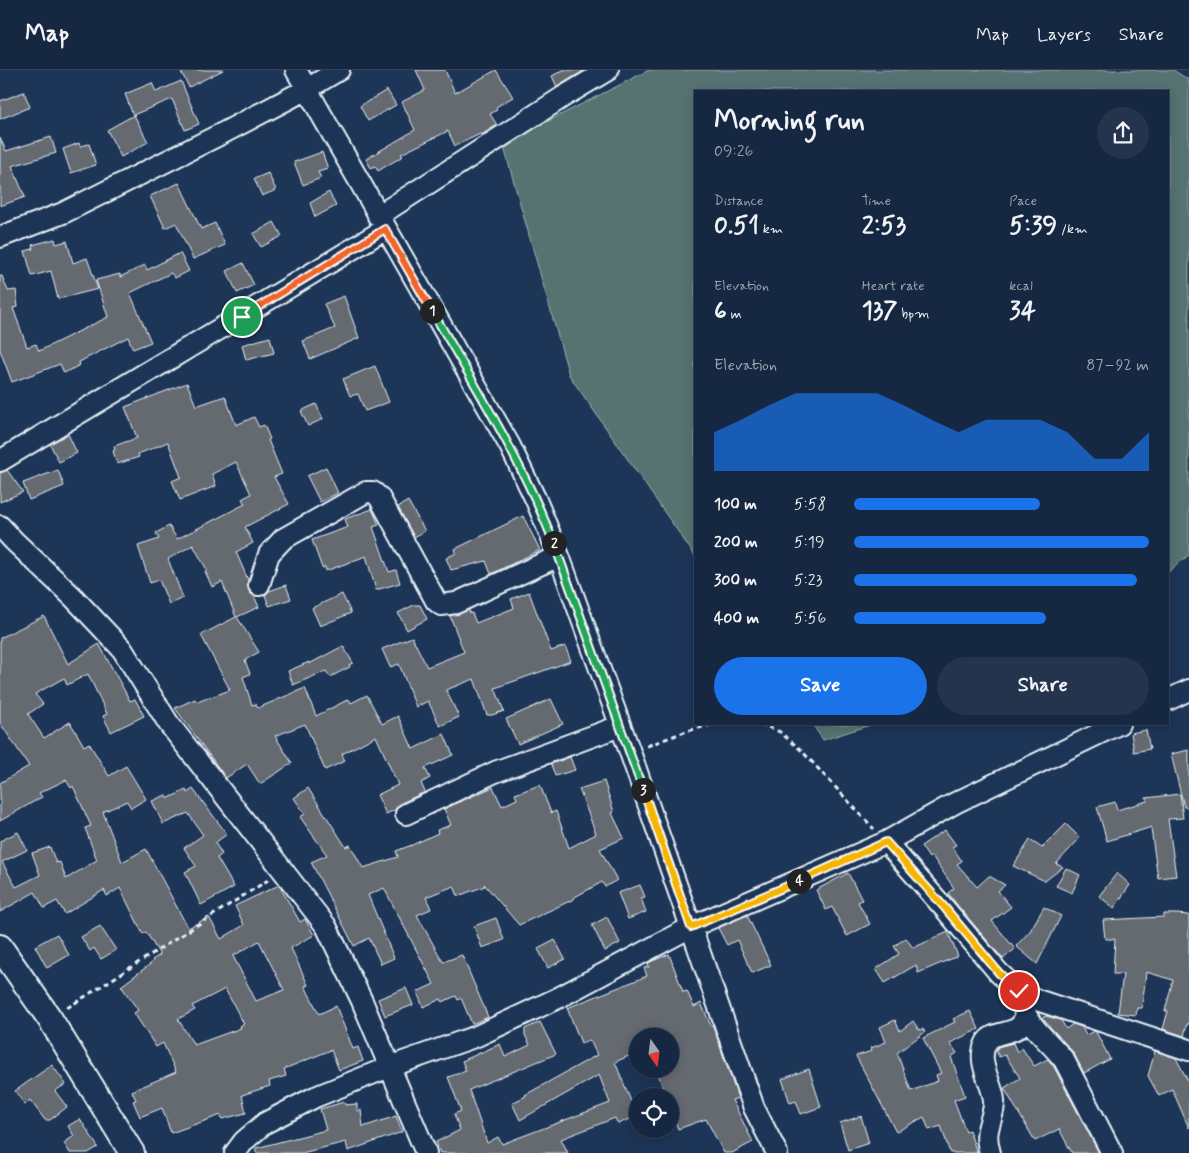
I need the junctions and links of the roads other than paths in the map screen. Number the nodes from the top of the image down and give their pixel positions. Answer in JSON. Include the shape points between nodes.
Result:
{"nodes":[{"id":1,"x":296,"y":70,"type":"edge"},
{"id":2,"x":339,"y":70,"type":"edge"},
{"id":3,"x":608,"y":70,"type":"edge"},
{"id":4,"x":307,"y":89,"type":"junction"},
{"id":5,"x":382,"y":222,"type":"junction"},
{"id":6,"x":0,"y":237,"type":"edge"},
{"id":7,"x":0,"y":461,"type":"edge"},
{"id":8,"x":0,"y":526,"type":"edge"},
{"id":9,"x":559,"y":556,"type":"junction"},
{"id":10,"x":259,"y":585,"type":"dead end"},
{"id":11,"x":1189,"y":690,"type":"edge"},
{"id":12,"x":1169,"y":700,"type":"edge"},
{"id":13,"x":1116,"y":725,"type":"edge"},
{"id":14,"x":620,"y":726,"type":"junction"},
{"id":15,"x":406,"y":814,"type":"dead end"},
{"id":16,"x":886,"y":842,"type":"junction"},
{"id":17,"x":691,"y":927,"type":"junction"},
{"id":18,"x":0,"y":947,"type":"edge"},
{"id":19,"x":1019,"y":991,"type":"junction"},
{"id":20,"x":1025,"y":1016,"type":"junction"},
{"id":21,"x":1189,"y":1050,"type":"edge"},
{"id":22,"x":389,"y":1067,"type":"junction"},
{"id":23,"x":132,"y":1153,"type":"edge"},
{"id":24,"x":235,"y":1153,"type":"edge"},
{"id":25,"x":426,"y":1153,"type":"edge"},
{"id":26,"x":777,"y":1153,"type":"edge"},
{"id":27,"x":990,"y":1153,"type":"edge"},
{"id":28,"x":1112,"y":1153,"type":"edge"}],
"edges":[{"from":1,"to":4,"type":"street"},
{"from":2,"to":4,"type":"street"},
{"from":3,"to":5,"type":"street","via":[[566,95]]},
{"from":4,"to":5,"type":"street"},
{"from":4,"to":6,"type":"street","via":[[63,213]]},
{"from":5,"to":7,"type":"street","via":[[242,317]]},
{"from":5,"to":9,"type":"street","via":[[510,446]]},
{"from":8,"to":22,"type":"street","via":[[74,597],[122,649],[169,724],[326,926]]},
{"from":9,"to":10,"type":"street","via":[[456,603],[441,605],[379,498],[374,492],[366,492],[283,539],[270,554]]},
{"from":9,"to":14,"type":"street"},
{"from":11,"to":12,"type":"street"},
{"from":13,"to":16,"type":"street","via":[[955,803]]},
{"from":14,"to":15,"type":"street","via":[[495,772]]},
{"from":14,"to":17,"type":"street"},
{"from":16,"to":17,"type":"street"},
{"from":16,"to":19,"type":"street","via":[[999,973]]},
{"from":17,"to":22,"type":"street","via":[[477,1036]]},
{"from":17,"to":26,"type":"street","via":[[754,1108]]},
{"from":18,"to":23,"type":"street","via":[[50,1019]]},
{"from":19,"to":20,"type":"street"},
{"from":19,"to":21,"type":"street","via":[[1037,1000]]},
{"from":20,"to":27,"type":"street","via":[[1021,1025],[993,1036],[984,1050],[985,1070],[994,1097],[987,1141]]},
{"from":20,"to":28,"type":"street","via":[[1064,1060]]},
{"from":22,"to":24,"type":"street","via":[[315,1097],[265,1123]]},
{"from":22,"to":25,"type":"street"}]}
